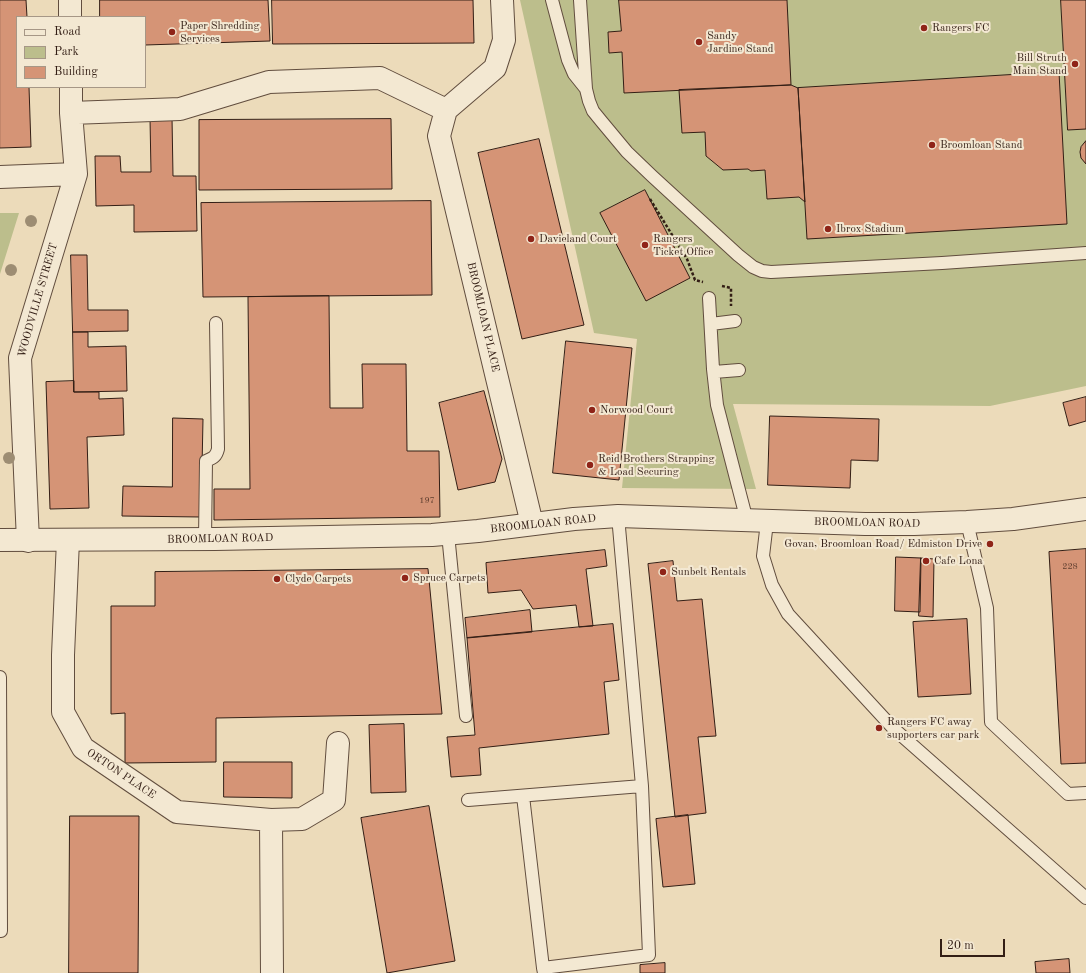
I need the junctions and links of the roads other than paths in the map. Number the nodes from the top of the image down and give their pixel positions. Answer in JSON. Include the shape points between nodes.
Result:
{"nodes":[{"id":1,"x":70,"y":0,"type":"edge"},
{"id":2,"x":502,"y":0,"type":"edge"},
{"id":3,"x":552,"y":0,"type":"edge"},
{"id":4,"x":580,"y":0,"type":"edge"},
{"id":5,"x":70,"y":16,"type":"edge"},
{"id":6,"x":71,"y":88,"type":"edge"},
{"id":7,"x":586,"y":89,"type":"junction"},
{"id":8,"x":446,"y":110,"type":"junction"},
{"id":9,"x":71,"y":113,"type":"junction"},
{"id":10,"x":76,"y":174,"type":"junction"},
{"id":11,"x":0,"y":177,"type":"edge"},
{"id":12,"x":1086,"y":253,"type":"edge"},
{"id":13,"x":710,"y":298,"type":"dead end"},
{"id":14,"x":735,"y":321,"type":"road end"},
{"id":15,"x":216,"y":323,"type":"dead end"},
{"id":16,"x":711,"y":324,"type":"junction"},
{"id":17,"x":739,"y":370,"type":"dead end"},
{"id":18,"x":714,"y":372,"type":"junction"},
{"id":19,"x":1086,"y":509,"type":"edge"},
{"id":20,"x":618,"y":516,"type":"junction"},
{"id":21,"x":757,"y":521,"type":"junction"},
{"id":22,"x":967,"y":522,"type":"junction"},
{"id":23,"x":532,"y":524,"type":"junction"},
{"id":24,"x":448,"y":534,"type":"junction"},
{"id":25,"x":205,"y":539,"type":"junction"},
{"id":26,"x":0,"y":540,"type":"edge"},
{"id":27,"x":68,"y":540,"type":"junction"},
{"id":28,"x":28,"y":541,"type":"junction"},
{"id":29,"x":0,"y":677,"type":"edge"},
{"id":30,"x":466,"y":716,"type":"dead end"},
{"id":31,"x":338,"y":743,"type":"dead end"},
{"id":32,"x":642,"y":786,"type":"junction"},
{"id":33,"x":1086,"y":793,"type":"edge"},
{"id":34,"x":524,"y":796,"type":"junction"},
{"id":35,"x":468,"y":800,"type":"dead end"},
{"id":36,"x":271,"y":820,"type":"junction"},
{"id":37,"x":1086,"y":898,"type":"edge"},
{"id":38,"x":0,"y":931,"type":"edge"},
{"id":39,"x":543,"y":971,"type":"edge"},
{"id":40,"x":272,"y":973,"type":"edge"}],
"edges":[{"from":1,"to":5,"type":"street"},
{"from":2,"to":8,"type":"street","via":[[504,40],[495,68]]},
{"from":3,"to":7,"type":"lane","via":[[568,60],[574,74]]},
{"from":4,"to":7,"type":"lane"},
{"from":6,"to":9,"type":"street","name":"WOODVILLE STREET"},
{"from":7,"to":12,"type":"lane","via":[[593,111],[627,152],[738,255],[762,271]]},
{"from":8,"to":9,"type":"street","via":[[380,78],[269,82],[180,109]]},
{"from":8,"to":23,"type":"street","name":"BROOMLOAN PLACE","via":[[439,136]]},
{"from":9,"to":10,"type":"street","name":"WOODVILLE STREET"},
{"from":10,"to":11,"type":"street"},
{"from":10,"to":28,"type":"street","name":"WOODVILLE STREET","via":[[20,358]]},
{"from":13,"to":16,"type":"lane"},
{"from":14,"to":16,"type":"lane"},
{"from":15,"to":25,"type":"lane","via":[[218,449],[217,455],[206,461]]},
{"from":16,"to":18,"type":"lane"},
{"from":17,"to":18,"type":"lane"},
{"from":18,"to":21,"type":"lane","via":[[717,405]]},
{"from":19,"to":22,"type":"street","name":"BROOMLOAN ROAD","via":[[1013,519]]},
{"from":20,"to":21,"type":"street","name":"BROOMLOAN ROAD"},
{"from":20,"to":23,"type":"street","name":"BROOMLOAN ROAD"},
{"from":20,"to":32,"type":"lane"},
{"from":21,"to":22,"type":"street","name":"BROOMLOAN ROAD","via":[[865,524]]},
{"from":21,"to":37,"type":"lane","via":[[763,556],[772,585],[788,614],[893,728]]},
{"from":22,"to":33,"type":"lane","via":[[987,608],[991,722],[1068,794]]},
{"from":23,"to":24,"type":"street","name":"BROOMLOAN ROAD"},
{"from":24,"to":25,"type":"street","name":"BROOMLOAN ROAD"},
{"from":24,"to":30,"type":"lane"},
{"from":25,"to":27,"type":"street","name":"BROOMLOAN ROAD"},
{"from":26,"to":28,"type":"street","name":"BROOMLOAN ROAD"},
{"from":27,"to":28,"type":"street","name":"BROOMLOAN ROAD"},
{"from":27,"to":36,"type":"street","name":"ORTON PLACE","via":[[63,712],[84,748],[177,812]]},
{"from":29,"to":38,"type":"lane"},
{"from":31,"to":36,"type":"street","name":"ORTON PLACE","via":[[334,800],[302,819]]},
{"from":32,"to":34,"type":"lane"},
{"from":32,"to":39,"type":"lane","via":[[649,955]]},
{"from":34,"to":35,"type":"lane"},
{"from":34,"to":39,"type":"lane"},
{"from":36,"to":40,"type":"street"}]}
